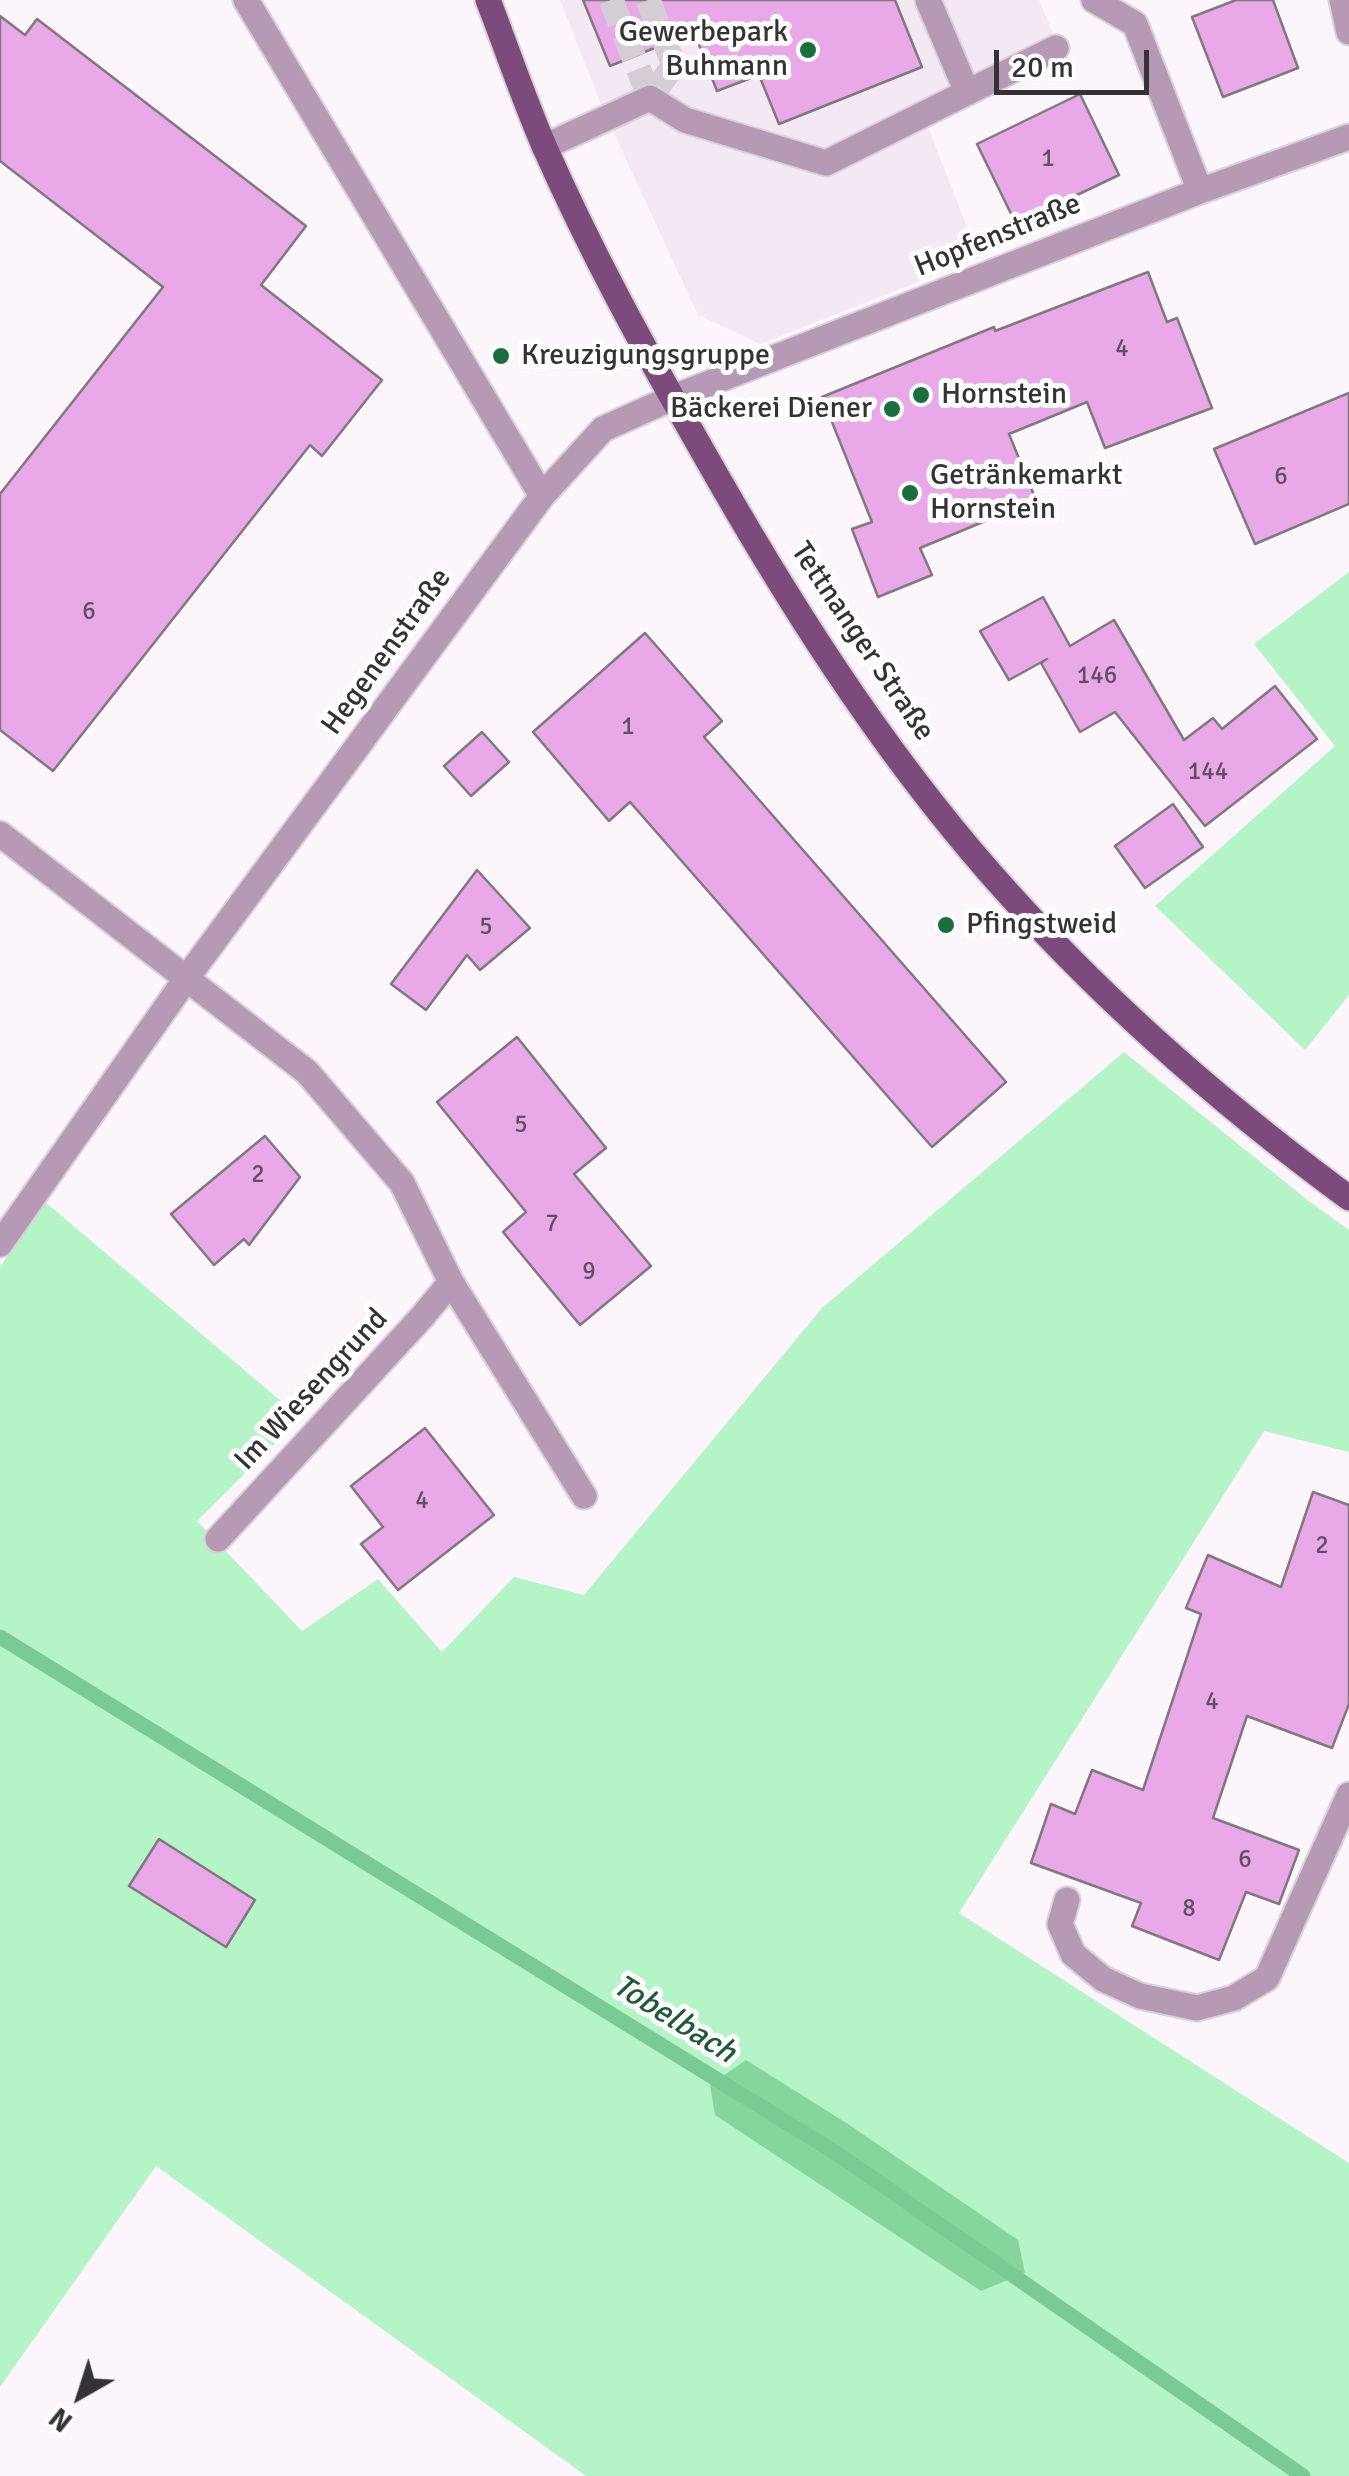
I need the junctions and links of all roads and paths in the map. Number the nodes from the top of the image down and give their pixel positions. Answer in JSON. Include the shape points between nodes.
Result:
{"nodes":[{"id":1,"x":246,"y":0,"type":"edge"},
{"id":2,"x":488,"y":0,"type":"edge"},
{"id":3,"x":928,"y":0,"type":"edge"},
{"id":4,"x":1094,"y":0,"type":"edge"},
{"id":5,"x":1342,"y":0,"type":"edge"},
{"id":6,"x":1349,"y":32,"type":"edge"},
{"id":7,"x":1056,"y":48,"type":"dead end"},
{"id":8,"x":967,"y":92,"type":"junction"},
{"id":9,"x":1349,"y":137,"type":"edge"},
{"id":10,"x":544,"y":146,"type":"junction"},
{"id":11,"x":1200,"y":190,"type":"junction"},
{"id":12,"x":672,"y":398,"type":"junction"},
{"id":13,"x":542,"y":496,"type":"junction"},
{"id":14,"x":0,"y":834,"type":"edge"},
{"id":15,"x":186,"y":979,"type":"junction"},
{"id":16,"x":1349,"y":1198,"type":"edge"},
{"id":17,"x":0,"y":1244,"type":"edge"},
{"id":18,"x":451,"y":1282,"type":"junction"},
{"id":19,"x":584,"y":1496,"type":"dead end"},
{"id":20,"x":218,"y":1539,"type":"dead end"},
{"id":21,"x":1349,"y":1795,"type":"edge"},
{"id":22,"x":1067,"y":1900,"type":"dead end"}],
"edges":[{"from":1,"to":13,"type":"street"},
{"from":2,"to":10,"type":"main road","name":"Tettnanger Straße"},
{"from":3,"to":8,"type":"street"},
{"from":4,"to":11,"type":"street","via":[[1136,24]]},
{"from":5,"to":6,"type":"street"},
{"from":7,"to":8,"type":"street"},
{"from":8,"to":10,"type":"street","via":[[826,162],[685,120],[650,98]]},
{"from":9,"to":11,"type":"street","name":"Hopfenstraße"},
{"from":10,"to":12,"type":"main road","name":"Tettnanger Straße"},
{"from":11,"to":12,"type":"street","name":"Hopfenstraße"},
{"from":12,"to":13,"type":"street","name":"Hegenenstraße","via":[[603,429]]},
{"from":12,"to":16,"type":"main road","name":"Tettnanger Straße","via":[[834,666],[992,874],[1232,1109]]},
{"from":13,"to":15,"type":"street","name":"Hegenenstraße"},
{"from":14,"to":15,"type":"street"},
{"from":15,"to":17,"type":"street","name":"Hegenenstraße"},
{"from":15,"to":18,"type":"street","via":[[307,1072],[402,1183]]},
{"from":18,"to":19,"type":"street"},
{"from":18,"to":20,"type":"street","name":"Im Wiesengrund"},
{"from":21,"to":22,"type":"street","via":[[1266,1978],[1234,1998],[1197,2008],[1140,1996],[1102,1978],[1074,1954],[1060,1924]]}]}
